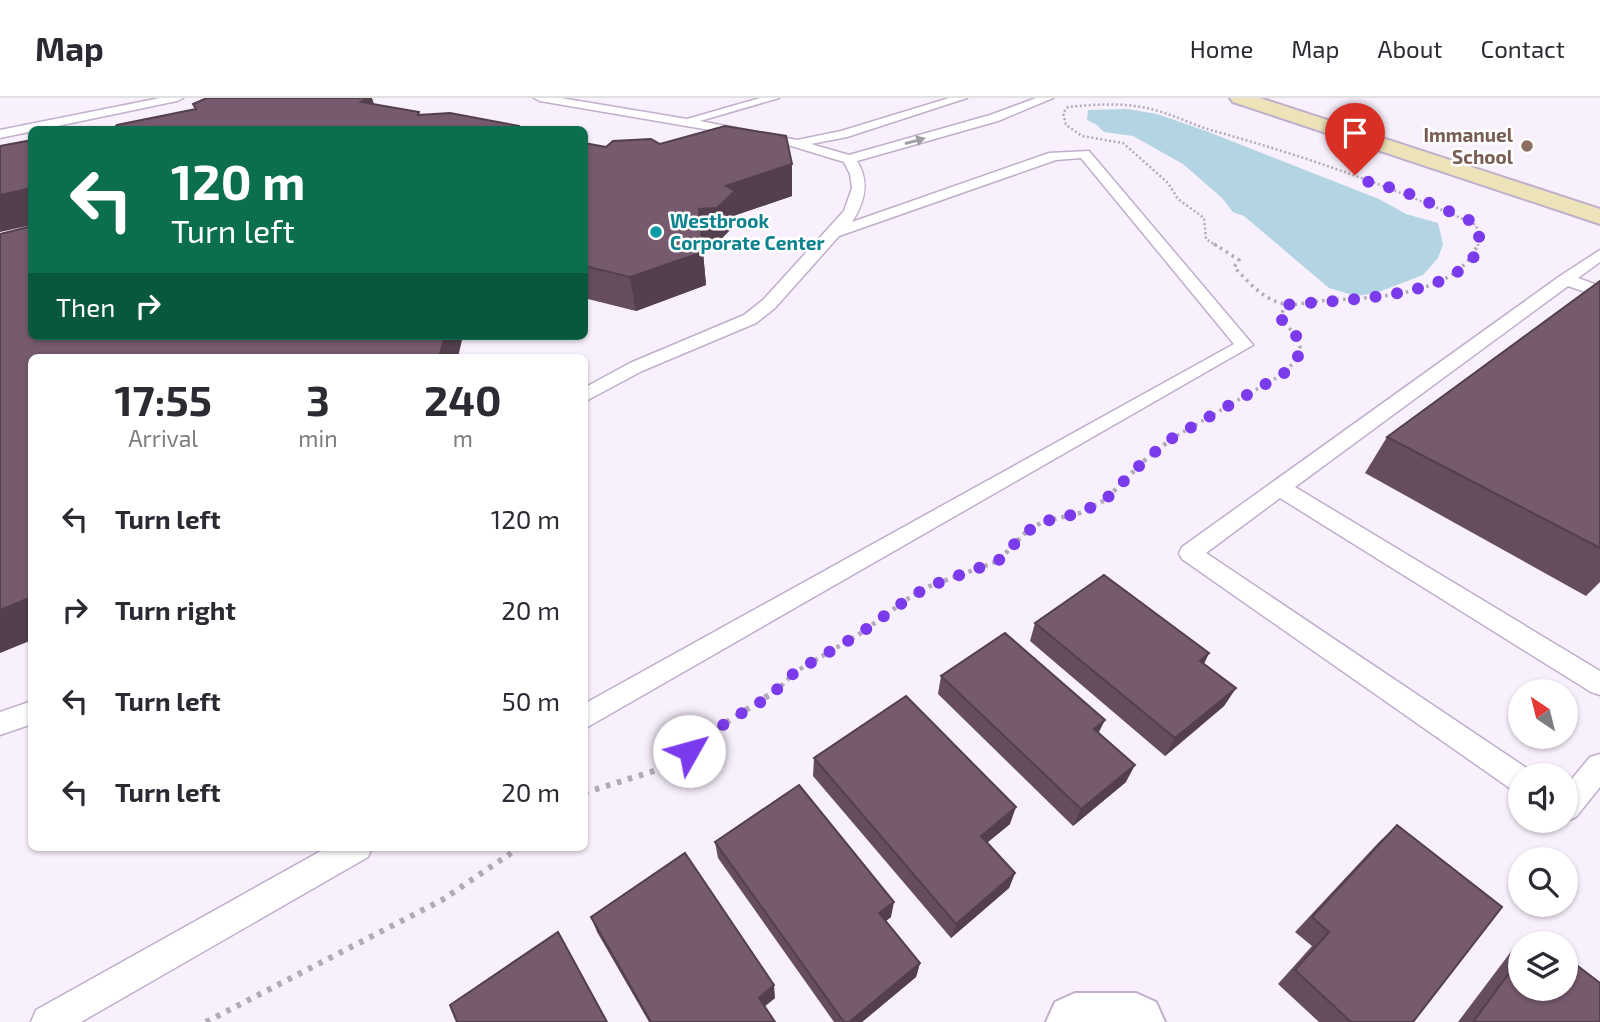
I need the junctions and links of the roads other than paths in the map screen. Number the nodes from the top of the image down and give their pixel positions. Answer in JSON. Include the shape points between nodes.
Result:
{"nodes":[{"id":1,"x":177,"y":98,"type":"edge"},
{"id":2,"x":540,"y":98,"type":"edge"},
{"id":3,"x":773,"y":98,"type":"edge"},
{"id":4,"x":961,"y":98,"type":"edge"},
{"id":5,"x":1047,"y":98,"type":"edge"},
{"id":6,"x":1240,"y":98,"type":"edge"},
{"id":7,"x":684,"y":122,"type":"junction"},
{"id":8,"x":39,"y":126,"type":"edge"},
{"id":9,"x":28,"y":128,"type":"edge"},
{"id":10,"x":0,"y":134,"type":"edge"},
{"id":11,"x":844,"y":134,"type":"junction"},
{"id":12,"x":795,"y":143,"type":"junction"},
{"id":13,"x":841,"y":156,"type":"junction"},
{"id":14,"x":1598,"y":217,"type":"edge"},
{"id":15,"x":833,"y":233,"type":"junction"},
{"id":16,"x":1600,"y":255,"type":"edge"},
{"id":17,"x":1566,"y":279,"type":"junction"},
{"id":18,"x":1600,"y":292,"type":"edge"},
{"id":19,"x":588,"y":394,"type":"edge"},
{"id":20,"x":1280,"y":488,"type":"junction"},
{"id":21,"x":1600,"y":684,"type":"edge"},
{"id":22,"x":28,"y":714,"type":"edge"},
{"id":23,"x":588,"y":716,"type":"edge"},
{"id":24,"x":0,"y":724,"type":"edge"},
{"id":25,"x":1600,"y":766,"type":"edge"},
{"id":26,"x":1508,"y":771,"type":"edge"},
{"id":27,"x":1578,"y":793,"type":"edge"},
{"id":28,"x":350,"y":851,"type":"edge"},
{"id":29,"x":48,"y":1022,"type":"edge"},
{"id":30,"x":1075,"y":1022,"type":"edge"},
{"id":31,"x":1136,"y":1022,"type":"edge"}],
"edges":[{"from":1,"to":8,"type":"lane"},
{"from":2,"to":7,"type":"lane"},
{"from":3,"to":7,"type":"lane"},
{"from":4,"to":11,"type":"lane"},
{"from":13,"to":5,"type":"lane","one_way":true,"via":[[994,118]]},
{"from":6,"to":14,"type":"main road"},
{"from":7,"to":12,"type":"lane"},
{"from":9,"to":10,"type":"lane"},
{"from":11,"to":12,"type":"lane"},
{"from":11,"to":13,"type":"lane"},
{"from":12,"to":13,"type":"lane"},
{"from":13,"to":15,"type":"lane","via":[[857,170],[860,190],[856,205]]},
{"from":15,"to":19,"type":"lane","via":[[750,319]]},
{"from":15,"to":23,"type":"lane","via":[[1054,156],[1084,154],[1244,345]]},
{"from":16,"to":17,"type":"lane"},
{"from":17,"to":18,"type":"lane"},
{"from":17,"to":20,"type":"lane"},
{"from":20,"to":21,"type":"lane"},
{"from":20,"to":26,"type":"lane","via":[[1190,553]]},
{"from":22,"to":24,"type":"lane"},
{"from":25,"to":27,"type":"lane"},
{"from":28,"to":29,"type":"lane"},
{"from":30,"to":31,"type":"street"}]}
